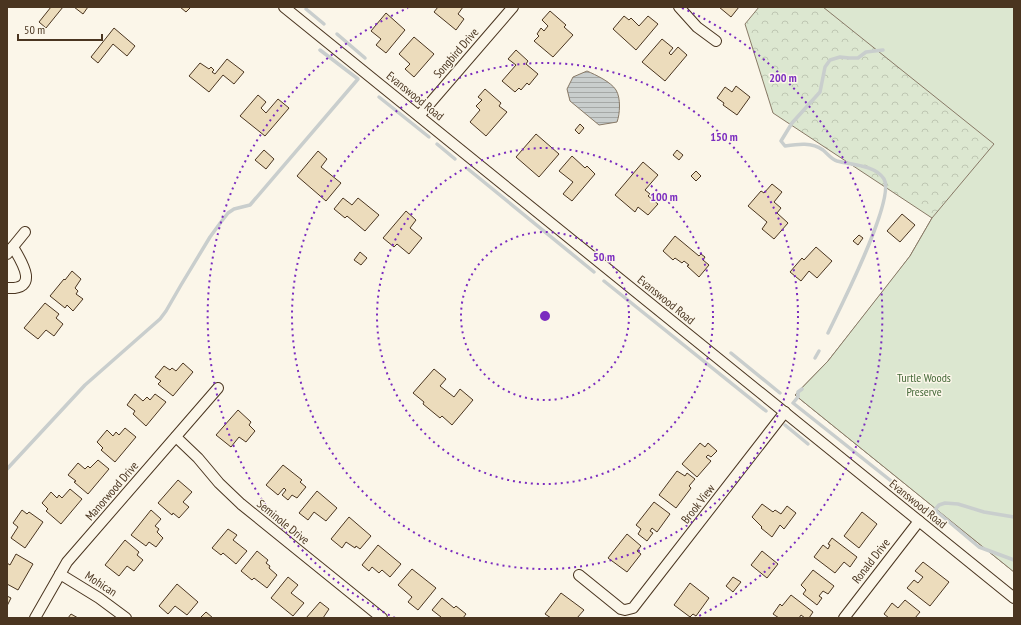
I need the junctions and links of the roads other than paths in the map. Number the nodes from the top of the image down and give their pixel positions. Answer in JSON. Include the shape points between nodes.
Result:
{"nodes":[{"id":1,"x":284,"y":7,"type":"edge"},
{"id":2,"x":513,"y":7,"type":"edge"},
{"id":3,"x":679,"y":7,"type":"edge"},
{"id":4,"x":716,"y":41,"type":"dead end"},
{"id":5,"x":419,"y":116,"type":"junction"},
{"id":6,"x":25,"y":232,"type":"dead end"},
{"id":7,"x":10,"y":250,"type":"edge"},
{"id":8,"x":7,"y":288,"type":"edge"},
{"id":9,"x":218,"y":388,"type":"dead end"},
{"id":10,"x":785,"y":412,"type":"junction"},
{"id":11,"x":176,"y":437,"type":"junction"},
{"id":12,"x":919,"y":521,"type":"junction"},
{"id":13,"x":60,"y":574,"type":"junction"},
{"id":14,"x":579,"y":575,"type":"dead end"},
{"id":15,"x":1014,"y":598,"type":"edge"},
{"id":16,"x":35,"y":618,"type":"edge"},
{"id":17,"x":126,"y":618,"type":"edge"},
{"id":18,"x":382,"y":618,"type":"edge"},
{"id":19,"x":844,"y":618,"type":"edge"}],
"edges":[{"from":1,"to":5,"type":"street","name":"Evanswood Road"},
{"from":2,"to":5,"type":"street","name":"Songbird Drive"},
{"from":3,"to":4,"type":"street"},
{"from":5,"to":10,"type":"street","name":"Evanswood Road"},
{"from":6,"to":7,"type":"street"},
{"from":7,"to":8,"type":"street","via":[[27,276],[19,287]]},
{"from":9,"to":11,"type":"street","name":"Manorwood Drive"},
{"from":10,"to":12,"type":"street","name":"Evanswood Road"},
{"from":10,"to":14,"type":"street","name":"Brook View","via":[[642,598],[629,610],[621,609]]},
{"from":11,"to":13,"type":"street","name":"Manorwood Drive"},
{"from":11,"to":18,"type":"street","name":"Seminole Drive","via":[[241,504]]},
{"from":12,"to":15,"type":"street","name":"Evanswood Road"},
{"from":12,"to":19,"type":"street","name":"Ronald Drive"},
{"from":13,"to":16,"type":"street","name":"Manorwood Drive"},
{"from":13,"to":17,"type":"street","name":"Mohican"}]}
